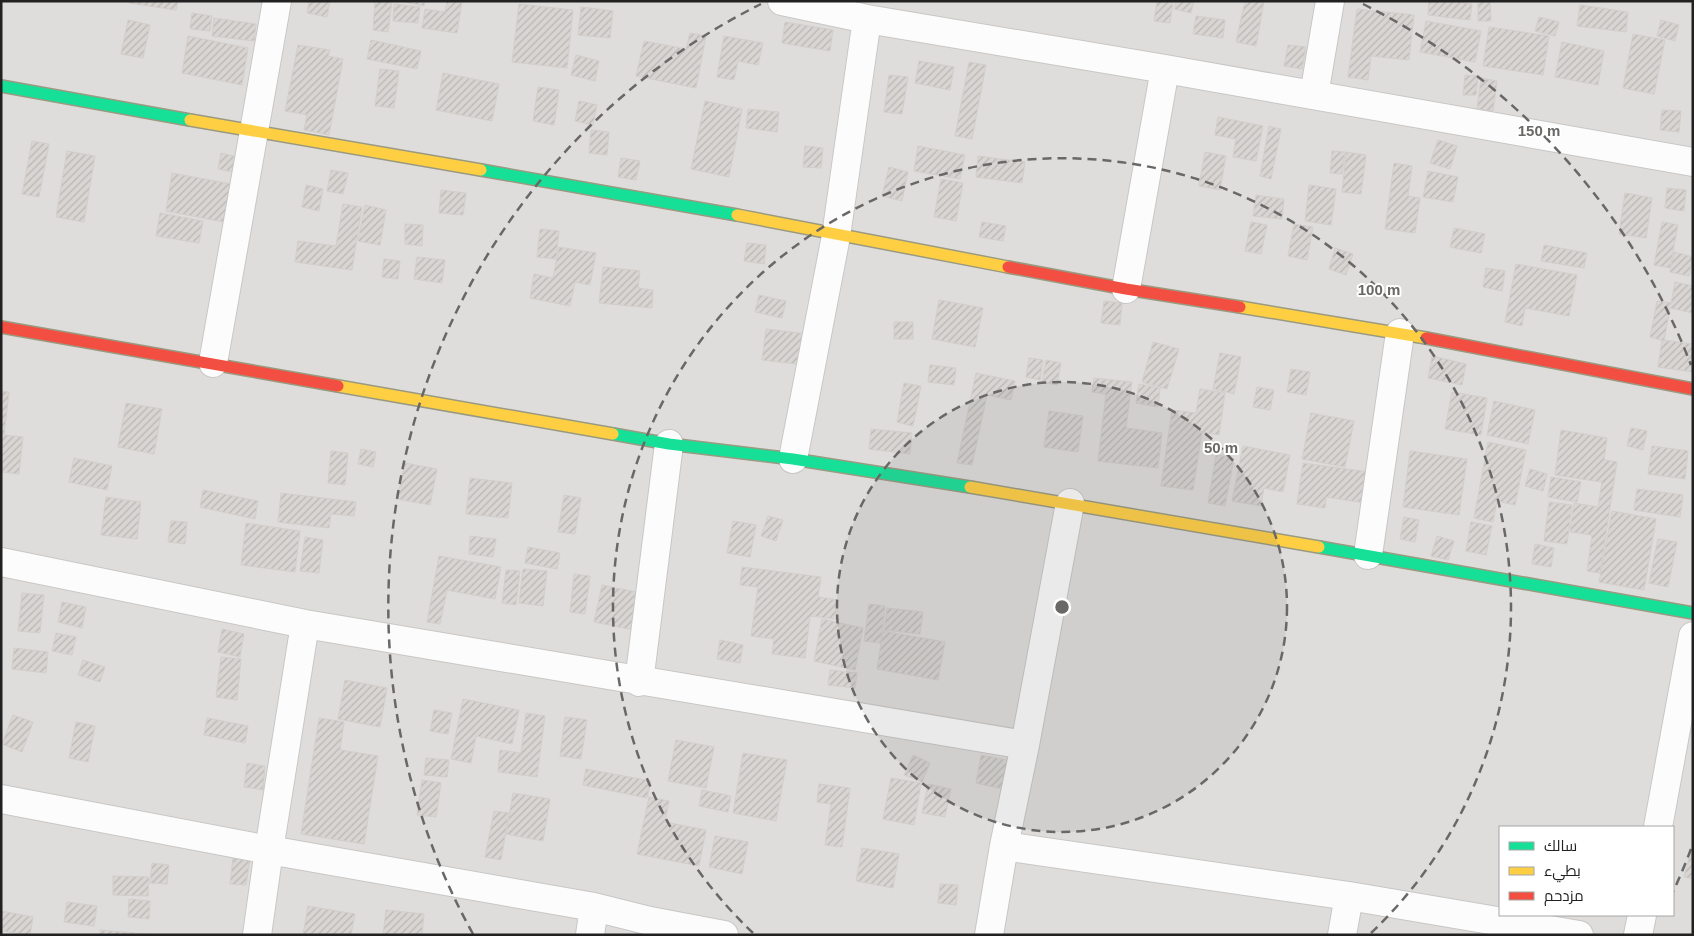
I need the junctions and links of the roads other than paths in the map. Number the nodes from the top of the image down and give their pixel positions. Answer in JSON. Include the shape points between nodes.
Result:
{"nodes":[{"id":1,"x":277,"y":1,"type":"edge"},
{"id":2,"x":782,"y":1,"type":"edge"},
{"id":3,"x":1330,"y":1,"type":"edge"},
{"id":4,"x":867,"y":19,"type":"junction"},
{"id":5,"x":1164,"y":69,"type":"junction"},
{"id":6,"x":1,"y":86,"type":"edge"},
{"id":7,"x":1314,"y":95,"type":"junction"},
{"id":8,"x":254,"y":132,"type":"junction"},
{"id":9,"x":1693,"y":162,"type":"edge"},
{"id":10,"x":836,"y":236,"type":"junction"},
{"id":11,"x":1126,"y":289,"type":"junction"},
{"id":12,"x":1,"y":327,"type":"edge"},
{"id":13,"x":1400,"y":333,"type":"junction"},
{"id":14,"x":213,"y":363,"type":"junction"},
{"id":15,"x":1693,"y":389,"type":"edge"},
{"id":16,"x":669,"y":444,"type":"junction"},
{"id":17,"x":793,"y":459,"type":"junction"},
{"id":18,"x":1070,"y":503,"type":"junction"},
{"id":19,"x":1368,"y":555,"type":"junction"},
{"id":20,"x":1,"y":562,"type":"edge"},
{"id":21,"x":1693,"y":613,"type":"edge"},
{"id":22,"x":305,"y":624,"type":"junction"},
{"id":23,"x":1693,"y":636,"type":"edge"},
{"id":24,"x":640,"y":682,"type":"junction"},
{"id":25,"x":1685,"y":722,"type":"edge"},
{"id":26,"x":1025,"y":746,"type":"junction"},
{"id":27,"x":1,"y":800,"type":"edge"},
{"id":28,"x":1658,"y":826,"type":"edge"},
{"id":29,"x":1004,"y":846,"type":"junction"},
{"id":30,"x":269,"y":850,"type":"junction"},
{"id":31,"x":1349,"y":896,"type":"junction"},
{"id":32,"x":594,"y":907,"type":"junction"},
{"id":33,"x":1642,"y":916,"type":"edge"},
{"id":34,"x":258,"y":935,"type":"edge"},
{"id":35,"x":590,"y":935,"type":"edge"},
{"id":36,"x":724,"y":935,"type":"edge"},
{"id":37,"x":989,"y":935,"type":"edge"},
{"id":38,"x":1342,"y":935,"type":"edge"},
{"id":39,"x":1579,"y":935,"type":"edge"},
{"id":40,"x":1638,"y":935,"type":"edge"}],
"edges":[{"from":1,"to":8,"type":"street"},
{"from":2,"to":4,"type":"street"},
{"from":3,"to":7,"type":"street"},
{"from":4,"to":5,"type":"street"},
{"from":4,"to":10,"type":"street"},
{"from":5,"to":7,"type":"street"},
{"from":5,"to":11,"type":"street"},
{"from":6,"to":8,"type":"street"},
{"from":7,"to":9,"type":"street"},
{"from":8,"to":10,"type":"street","via":[[645,198]]},
{"from":8,"to":14,"type":"street"},
{"from":10,"to":11,"type":"street"},
{"from":10,"to":17,"type":"street"},
{"from":11,"to":13,"type":"street"},
{"from":12,"to":14,"type":"street"},
{"from":13,"to":15,"type":"street"},
{"from":13,"to":19,"type":"street"},
{"from":14,"to":16,"type":"street"},
{"from":16,"to":17,"type":"street"},
{"from":16,"to":24,"type":"street"},
{"from":17,"to":18,"type":"street"},
{"from":18,"to":19,"type":"street"},
{"from":18,"to":26,"type":"street"},
{"from":19,"to":21,"type":"street"},
{"from":20,"to":22,"type":"street"},
{"from":22,"to":24,"type":"street"},
{"from":22,"to":30,"type":"street"},
{"from":23,"to":25,"type":"street"},
{"from":24,"to":26,"type":"street"},
{"from":25,"to":28,"type":"street"},
{"from":26,"to":29,"type":"street"},
{"from":27,"to":30,"type":"street"},
{"from":29,"to":31,"type":"street"},
{"from":29,"to":37,"type":"street"},
{"from":30,"to":32,"type":"street"},
{"from":30,"to":34,"type":"street"},
{"from":31,"to":38,"type":"street"},
{"from":31,"to":39,"type":"street"},
{"from":32,"to":35,"type":"street"},
{"from":32,"to":36,"type":"street"},
{"from":33,"to":40,"type":"street"}]}
